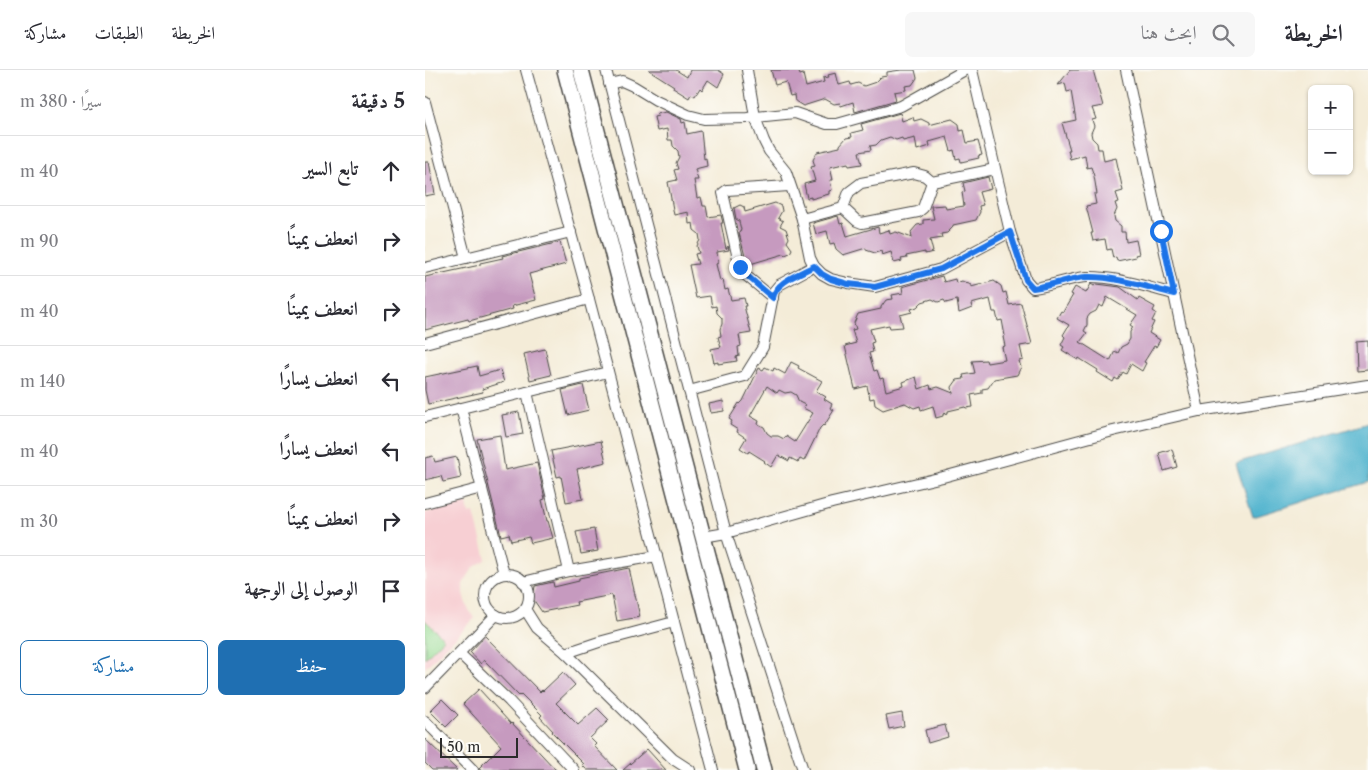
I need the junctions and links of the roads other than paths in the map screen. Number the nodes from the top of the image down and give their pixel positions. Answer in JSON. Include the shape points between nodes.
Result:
{"nodes":[{"id":1,"x":526,"y":70,"type":"edge"},
{"id":2,"x":565,"y":70,"type":"edge"},
{"id":3,"x":581,"y":70,"type":"edge"},
{"id":4,"x":606,"y":70,"type":"edge"},
{"id":5,"x":747,"y":70,"type":"edge"},
{"id":6,"x":965,"y":70,"type":"edge"},
{"id":7,"x":972,"y":70,"type":"edge"},
{"id":8,"x":1126,"y":70,"type":"edge"},
{"id":9,"x":609,"y":84,"type":"junction"},
{"id":10,"x":425,"y":102,"type":"edge"},
{"id":11,"x":755,"y":117,"type":"junction"},
{"id":12,"x":995,"y":169,"type":"junction"},
{"id":13,"x":931,"y":182,"type":"junction"},
{"id":14,"x":789,"y":186,"type":"junction"},
{"id":15,"x":843,"y":208,"type":"junction"},
{"id":16,"x":802,"y":220,"type":"junction"},
{"id":17,"x":571,"y":232,"type":"junction"},
{"id":18,"x":1010,"y":232,"type":"junction"},
{"id":19,"x":466,"y":258,"type":"junction"},
{"id":20,"x":814,"y":266,"type":"junction"},
{"id":21,"x":425,"y":268,"type":"edge"},
{"id":22,"x":1174,"y":294,"type":"junction"},
{"id":23,"x":773,"y":298,"type":"junction"},
{"id":24,"x":589,"y":299,"type":"junction"},
{"id":25,"x":425,"y":343,"type":"edge"},
{"id":26,"x":608,"y":372,"type":"junction"},
{"id":27,"x":1368,"y":385,"type":"edge"},
{"id":28,"x":689,"y":391,"type":"junction"},
{"id":29,"x":527,"y":392,"type":"junction"},
{"id":30,"x":461,"y":408,"type":"junction"},
{"id":31,"x":1199,"y":412,"type":"junction"},
{"id":32,"x":425,"y":417,"type":"edge"},
{"id":33,"x":482,"y":488,"type":"junction"},
{"id":34,"x":425,"y":503,"type":"edge"},
{"id":35,"x":726,"y":532,"type":"junction"},
{"id":36,"x":703,"y":537,"type":"junction"},
{"id":37,"x":657,"y":556,"type":"junction"},
{"id":38,"x":569,"y":571,"type":"junction"},
{"id":39,"x":504,"y":574,"type":"junction"},
{"id":40,"x":523,"y":582,"type":"junction"},
{"id":41,"x":525,"y":609,"type":"junction"},
{"id":42,"x":496,"y":615,"type":"junction"},
{"id":43,"x":674,"y":622,"type":"junction"},
{"id":44,"x":566,"y":653,"type":"junction"},
{"id":45,"x":460,"y":654,"type":"junction"},
{"id":46,"x":425,"y":688,"type":"edge"},
{"id":47,"x":425,"y":721,"type":"edge"},
{"id":48,"x":473,"y":770,"type":"edge"},
{"id":49,"x":574,"y":770,"type":"edge"},
{"id":50,"x":690,"y":770,"type":"edge"},
{"id":51,"x":713,"y":770,"type":"edge"},
{"id":52,"x":747,"y":770,"type":"edge"},
{"id":53,"x":764,"y":770,"type":"edge"},
{"id":54,"x":803,"y":770,"type":"edge"}],
"edges":[{"from":1,"to":17,"type":"street"},
{"from":2,"to":52,"type":"highway"},
{"from":3,"to":36,"type":"highway"},
{"from":4,"to":9,"type":"street"},
{"from":5,"to":11,"type":"street"},
{"from":6,"to":11,"type":"street","via":[[901,106],[851,121],[827,124],[795,114]]},
{"from":7,"to":12,"type":"street"},
{"from":8,"to":22,"type":"street"},
{"from":9,"to":11,"type":"street","via":[[622,81],[688,115],[714,119]]},
{"from":9,"to":28,"type":"street"},
{"from":10,"to":19,"type":"street"},
{"from":11,"to":14,"type":"street","via":[[769,151],[786,172]]},
{"from":12,"to":13,"type":"street"},
{"from":12,"to":18,"type":"street"},
{"from":13,"to":15,"type":"street","via":[[914,173],[861,183],[849,192]]},
{"from":13,"to":15,"type":"street","via":[[923,208],[918,212],[863,223]]},
{"from":14,"to":16,"type":"street"},
{"from":14,"to":23,"type":"street","via":[[727,190],[723,193],[740,267]]},
{"from":15,"to":16,"type":"street"},
{"from":16,"to":20,"type":"street"},
{"from":17,"to":19,"type":"street"},
{"from":17,"to":24,"type":"street"},
{"from":18,"to":20,"type":"street","via":[[941,269],[875,287],[831,279]]},
{"from":18,"to":22,"type":"street","via":[[1026,280],[1033,288],[1086,277]]},
{"from":19,"to":21,"type":"street"},
{"from":20,"to":23,"type":"street","via":[[779,285]]},
{"from":22,"to":31,"type":"street"},
{"from":23,"to":28,"type":"street","via":[[763,346],[745,376]]},
{"from":24,"to":25,"type":"street"},
{"from":24,"to":26,"type":"street"},
{"from":26,"to":29,"type":"street"},
{"from":26,"to":37,"type":"street"},
{"from":27,"to":31,"type":"street"},
{"from":28,"to":35,"type":"street"},
{"from":29,"to":30,"type":"street"},
{"from":29,"to":38,"type":"street"},
{"from":30,"to":32,"type":"street"},
{"from":30,"to":33,"type":"street"},
{"from":31,"to":35,"type":"street","via":[[1113,431]]},
{"from":33,"to":34,"type":"street"},
{"from":33,"to":39,"type":"street"},
{"from":35,"to":36,"type":"street"},
{"from":35,"to":54,"type":"street"},
{"from":36,"to":53,"type":"highway"},
{"from":37,"to":38,"type":"street"},
{"from":37,"to":43,"type":"street"},
{"from":38,"to":40,"type":"street"},
{"from":39,"to":40,"type":"street","via":[[516,576]]},
{"from":39,"to":42,"type":"street","via":[[492,580],[485,592],[487,605]]},
{"from":40,"to":41,"type":"street","via":[[529,597]]},
{"from":41,"to":42,"type":"street","via":[[508,618]]},
{"from":41,"to":44,"type":"street","via":[[537,628]]},
{"from":42,"to":45,"type":"street"},
{"from":43,"to":44,"type":"street"},
{"from":43,"to":51,"type":"street"},
{"from":44,"to":50,"type":"street","via":[[673,760]]},
{"from":45,"to":46,"type":"street"},
{"from":45,"to":49,"type":"street","via":[[509,700]]},
{"from":47,"to":48,"type":"street"}]}
